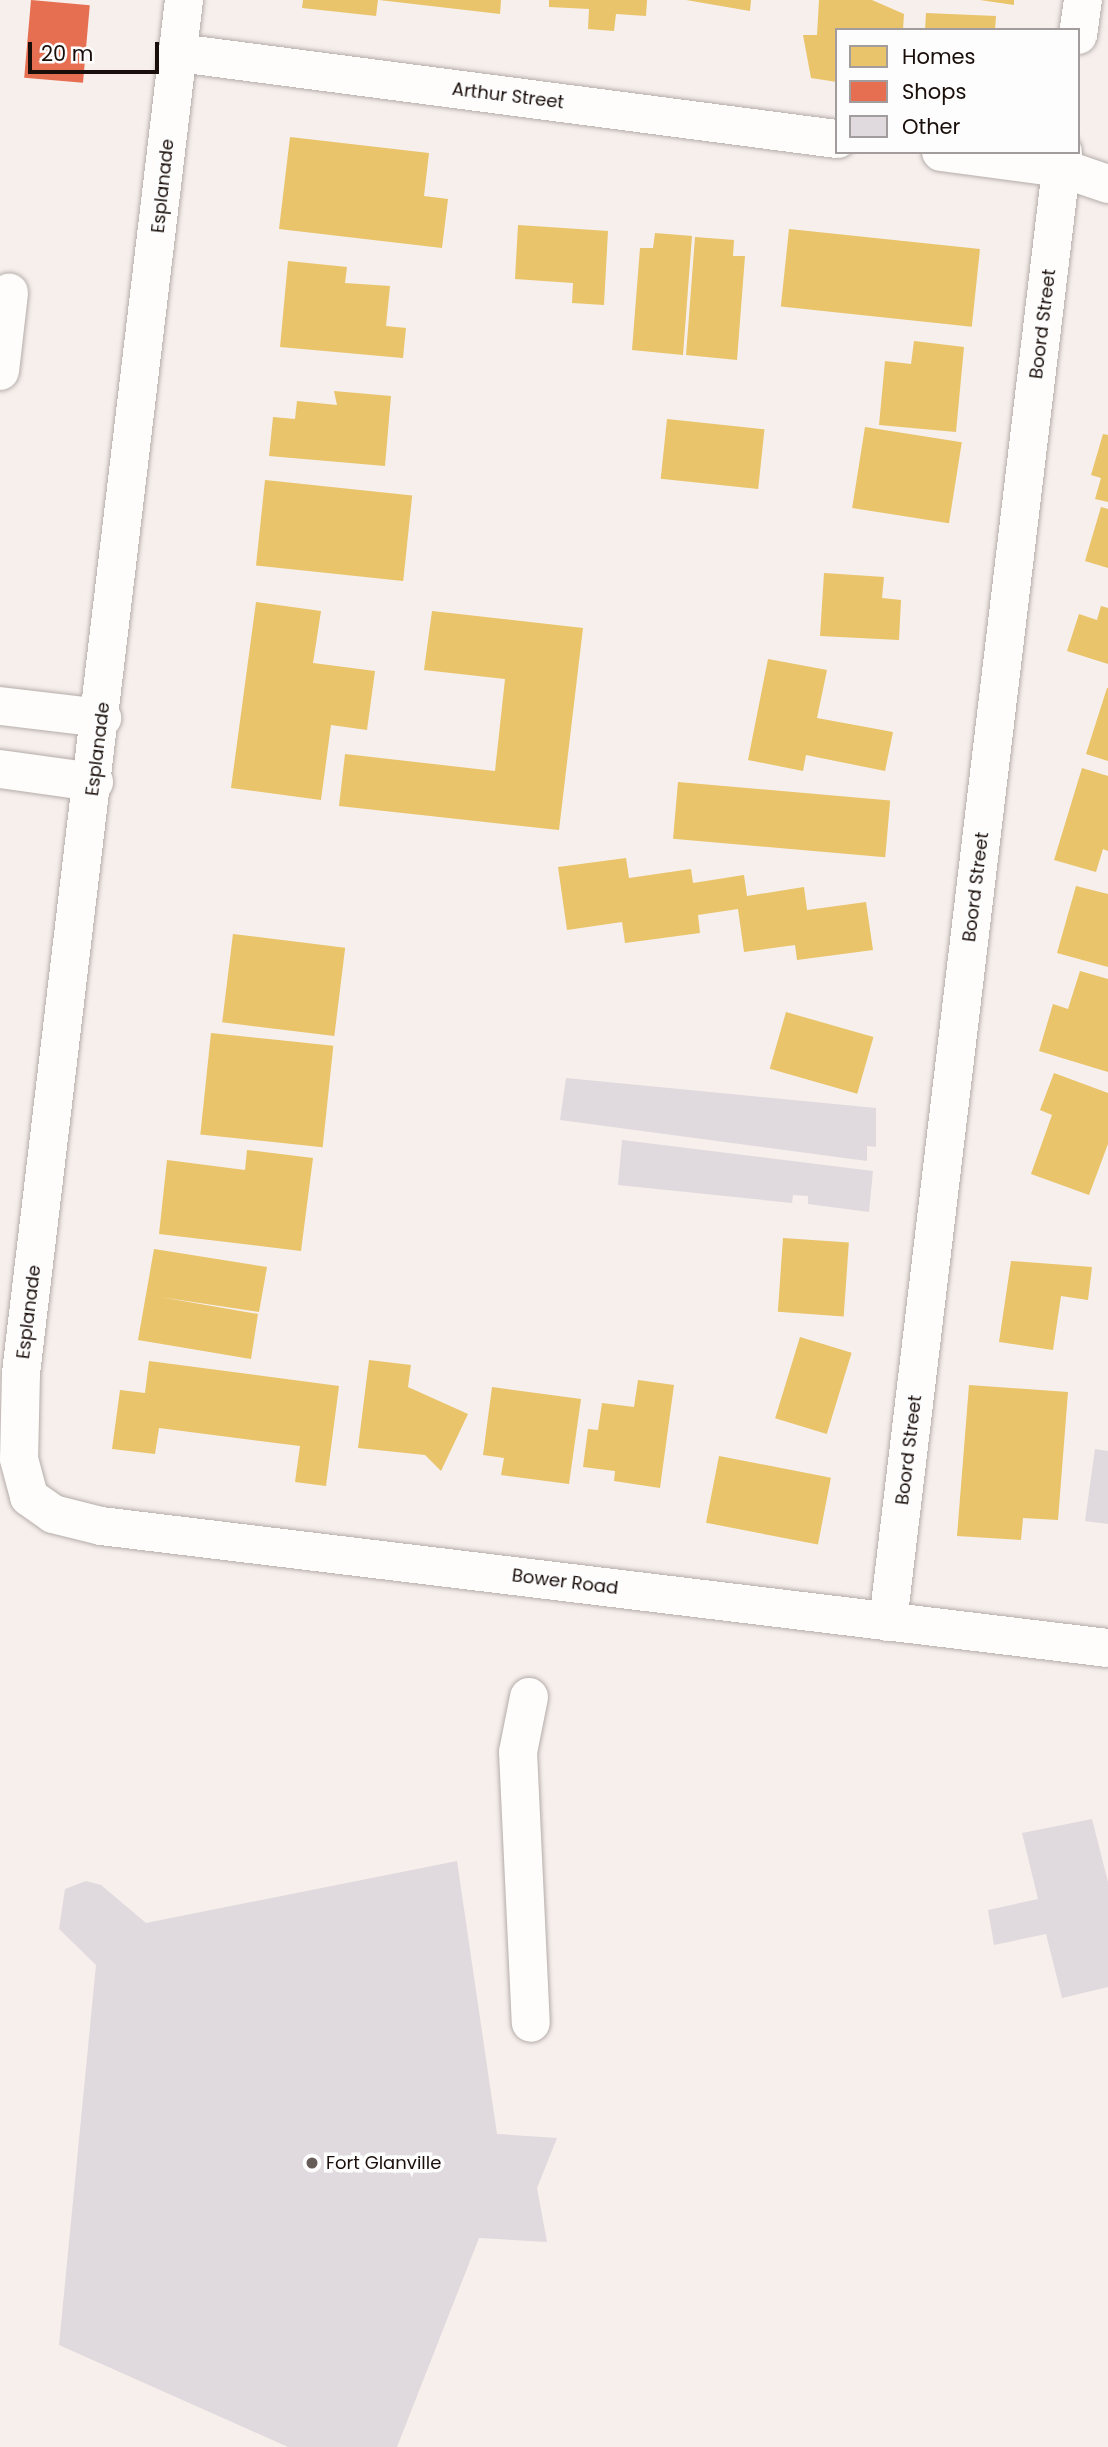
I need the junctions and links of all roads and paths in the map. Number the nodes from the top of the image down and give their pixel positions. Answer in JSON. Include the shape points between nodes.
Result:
{"nodes":[{"id":1,"x":184,"y":0,"type":"edge"},
{"id":2,"x":1083,"y":0,"type":"edge"},
{"id":3,"x":1079,"y":28,"type":"edge"},
{"id":4,"x":179,"y":53,"type":"junction"},
{"id":5,"x":835,"y":139,"type":"edge"},
{"id":6,"x":971,"y":154,"type":"edge"},
{"id":7,"x":1062,"y":160,"type":"edge"},
{"id":8,"x":1108,"y":184,"type":"edge"},
{"id":9,"x":9,"y":293,"type":"dead end"},
{"id":10,"x":0,"y":371,"type":"edge"},
{"id":11,"x":0,"y":706,"type":"edge"},
{"id":12,"x":102,"y":718,"type":"junction"},
{"id":13,"x":0,"y":769,"type":"edge"},
{"id":14,"x":94,"y":782,"type":"junction"},
{"id":15,"x":29,"y":1497,"type":"joint"},
{"id":16,"x":888,"y":1622,"type":"junction"},
{"id":17,"x":1108,"y":1648,"type":"edge"},
{"id":18,"x":529,"y":1697,"type":"dead end"},
{"id":19,"x":531,"y":2023,"type":"dead end"}],
"edges":[{"from":1,"to":4,"type":"street","name":"Esplanade"},
{"from":2,"to":3,"type":"street"},
{"from":4,"to":5,"type":"street","name":"Arthur Street"},
{"from":4,"to":12,"type":"street","name":"Esplanade"},
{"from":6,"to":7,"type":"street"},
{"from":7,"to":8,"type":"street"},
{"from":7,"to":16,"type":"street","name":"Boord Street"},
{"from":9,"to":10,"type":"street"},
{"from":11,"to":12,"type":"street"},
{"from":12,"to":14,"type":"street","name":"Esplanade"},
{"from":13,"to":14,"type":"street"},
{"from":14,"to":15,"type":"street","name":"Esplanade","via":[[21,1373],[19,1460]]},
{"from":15,"to":16,"type":"street","name":"Bower Road","via":[[53,1514],[101,1526]]},
{"from":16,"to":17,"type":"street","name":"Bower Road"},
{"from":18,"to":19,"type":"street","via":[[519,1752]]}]}
